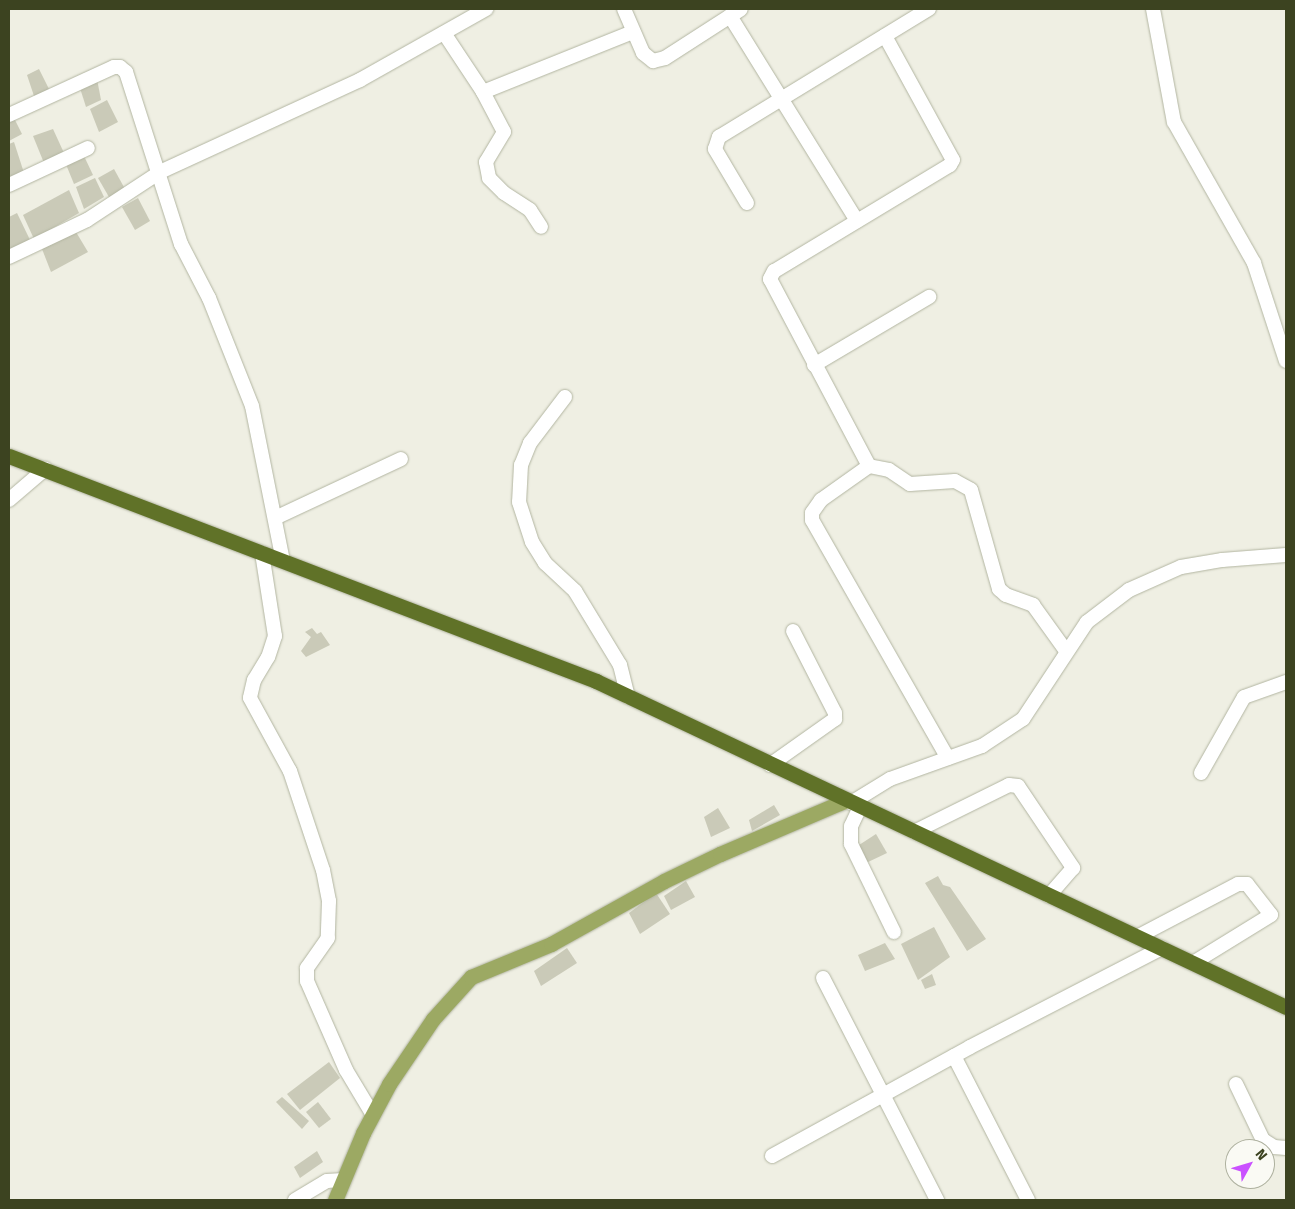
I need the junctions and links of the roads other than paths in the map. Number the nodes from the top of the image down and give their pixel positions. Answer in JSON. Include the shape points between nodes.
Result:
{"nodes":[{"id":1,"x":486,"y":9,"type":"edge"},
{"id":2,"x":624,"y":9,"type":"edge"},
{"id":3,"x":929,"y":9,"type":"edge"},
{"id":4,"x":1153,"y":9,"type":"edge"},
{"id":5,"x":735,"y":12,"type":"edge"},
{"id":6,"x":633,"y":32,"type":"junction"},
{"id":7,"x":444,"y":33,"type":"junction"},
{"id":8,"x":885,"y":36,"type":"junction"},
{"id":9,"x":483,"y":92,"type":"junction"},
{"id":10,"x":781,"y":99,"type":"junction"},
{"id":11,"x":9,"y":116,"type":"edge"},
{"id":12,"x":88,"y":148,"type":"dead end"},
{"id":13,"x":160,"y":172,"type":"junction"},
{"id":14,"x":9,"y":184,"type":"edge"},
{"id":15,"x":747,"y":203,"type":"dead end"},
{"id":16,"x":858,"y":221,"type":"junction"},
{"id":17,"x":541,"y":227,"type":"dead end"},
{"id":18,"x":9,"y":257,"type":"edge"},
{"id":19,"x":929,"y":298,"type":"dead end"},
{"id":20,"x":1286,"y":361,"type":"edge"},
{"id":21,"x":814,"y":365,"type":"junction"},
{"id":22,"x":565,"y":397,"type":"dead end"},
{"id":23,"x":9,"y":456,"type":"edge"},
{"id":24,"x":401,"y":459,"type":"dead end"},
{"id":25,"x":869,"y":466,"type":"junction"},
{"id":26,"x":45,"y":469,"type":"junction"},
{"id":27,"x":9,"y":500,"type":"edge"},
{"id":28,"x":275,"y":518,"type":"junction"},
{"id":29,"x":262,"y":552,"type":"junction"},
{"id":30,"x":1286,"y":555,"type":"edge"},
{"id":31,"x":283,"y":561,"type":"junction"},
{"id":32,"x":792,"y":631,"type":"dead end"},
{"id":33,"x":1066,"y":651,"type":"junction"},
{"id":34,"x":1286,"y":682,"type":"edge"},
{"id":35,"x":628,"y":697,"type":"junction"},
{"id":36,"x":948,"y":758,"type":"junction"},
{"id":37,"x":770,"y":765,"type":"junction"},
{"id":38,"x":1201,"y":773,"type":"dead end"},
{"id":39,"x":852,"y":804,"type":"junction"},
{"id":40,"x":914,"y":832,"type":"junction"},
{"id":41,"x":1049,"y":896,"type":"junction"},
{"id":42,"x":894,"y":932,"type":"dead end"},
{"id":43,"x":1137,"y":937,"type":"junction"},
{"id":44,"x":1162,"y":948,"type":"junction"},
{"id":45,"x":1193,"y":963,"type":"junction"},
{"id":46,"x":823,"y":978,"type":"dead end"},
{"id":47,"x":1286,"y":1007,"type":"edge"},
{"id":48,"x":954,"y":1056,"type":"junction"},
{"id":49,"x":1236,"y":1084,"type":"dead end"},
{"id":50,"x":882,"y":1095,"type":"junction"},
{"id":51,"x":372,"y":1116,"type":"junction"},
{"id":52,"x":1286,"y":1148,"type":"edge"},
{"id":53,"x":772,"y":1156,"type":"dead end"},
{"id":54,"x":343,"y":1180,"type":"junction"},
{"id":55,"x":295,"y":1200,"type":"edge"},
{"id":56,"x":335,"y":1200,"type":"edge"},
{"id":57,"x":936,"y":1200,"type":"edge"},
{"id":58,"x":1028,"y":1200,"type":"edge"}],
"edges":[{"from":1,"to":7,"type":"street"},
{"from":2,"to":6,"type":"street"},
{"from":3,"to":8,"type":"street"},
{"from":4,"to":20,"type":"street","via":[[1174,122],[1254,263]]},
{"from":5,"to":6,"type":"street","via":[[659,60],[648,58]]},
{"from":5,"to":10,"type":"street"},
{"from":6,"to":9,"type":"street"},
{"from":7,"to":9,"type":"street"},
{"from":7,"to":13,"type":"street","via":[[360,80]]},
{"from":8,"to":10,"type":"street"},
{"from":8,"to":16,"type":"street","via":[[953,160],[950,165]]},
{"from":9,"to":17,"type":"street","via":[[504,132],[486,162],[489,178],[504,193],[530,210]]},
{"from":10,"to":15,"type":"street","via":[[715,143],[715,149]]},
{"from":10,"to":16,"type":"street"},
{"from":11,"to":13,"type":"street","via":[[120,67],[126,72]]},
{"from":12,"to":14,"type":"street"},
{"from":13,"to":18,"type":"street","via":[[92,217]]},
{"from":13,"to":28,"type":"street","via":[[181,244],[209,298],[256,418]]},
{"from":16,"to":21,"type":"street","via":[[774,271],[770,279]]},
{"from":19,"to":21,"type":"street"},
{"from":21,"to":25,"type":"street"},
{"from":22,"to":35,"type":"street","via":[[530,443],[521,465],[519,502],[532,542],[545,563],[575,591],[620,665]]},
{"from":23,"to":26,"type":"highway"},
{"from":24,"to":28,"type":"street"},
{"from":25,"to":33,"type":"street","via":[[889,470],[910,484],[955,481],[971,490],[999,589],[1033,605]]},
{"from":25,"to":36,"type":"street","via":[[822,500],[812,513],[812,520]]},
{"from":26,"to":27,"type":"street"},
{"from":26,"to":29,"type":"highway"},
{"from":28,"to":31,"type":"street"},
{"from":29,"to":31,"type":"highway"},
{"from":29,"to":51,"type":"street","via":[[275,636],[268,657],[254,680],[250,698],[290,771],[328,893],[328,938],[307,968],[307,981],[346,1070]]},
{"from":30,"to":33,"type":"street","via":[[1214,561],[1161,574],[1129,590],[1095,615]]},
{"from":31,"to":35,"type":"highway","via":[[596,681]]},
{"from":32,"to":37,"type":"street","via":[[835,713],[835,719]]},
{"from":33,"to":36,"type":"street","via":[[1024,719],[982,746]]},
{"from":34,"to":38,"type":"street","via":[[1244,697]]},
{"from":35,"to":37,"type":"highway"},
{"from":36,"to":39,"type":"street","via":[[890,779]]},
{"from":37,"to":39,"type":"highway"},
{"from":39,"to":40,"type":"highway"},
{"from":39,"to":42,"type":"street","via":[[851,844]]},
{"from":39,"to":51,"type":"main road","via":[[720,854],[551,944],[472,977],[433,1019]]},
{"from":40,"to":41,"type":"highway"},
{"from":40,"to":41,"type":"street","via":[[1009,785],[1018,786],[1073,868]]},
{"from":41,"to":43,"type":"highway"},
{"from":43,"to":44,"type":"highway"},
{"from":43,"to":45,"type":"street","via":[[1238,884],[1248,884],[1270,910],[1268,918]]},
{"from":44,"to":45,"type":"highway"},
{"from":44,"to":48,"type":"street"},
{"from":45,"to":47,"type":"highway"},
{"from":46,"to":50,"type":"street"},
{"from":48,"to":50,"type":"street"},
{"from":48,"to":58,"type":"street"},
{"from":49,"to":52,"type":"street","via":[[1263,1140],[1274,1147]]},
{"from":50,"to":53,"type":"street"},
{"from":50,"to":57,"type":"street"},
{"from":51,"to":54,"type":"main road"},
{"from":54,"to":55,"type":"street","via":[[327,1181]]},
{"from":54,"to":56,"type":"main road"}]}
